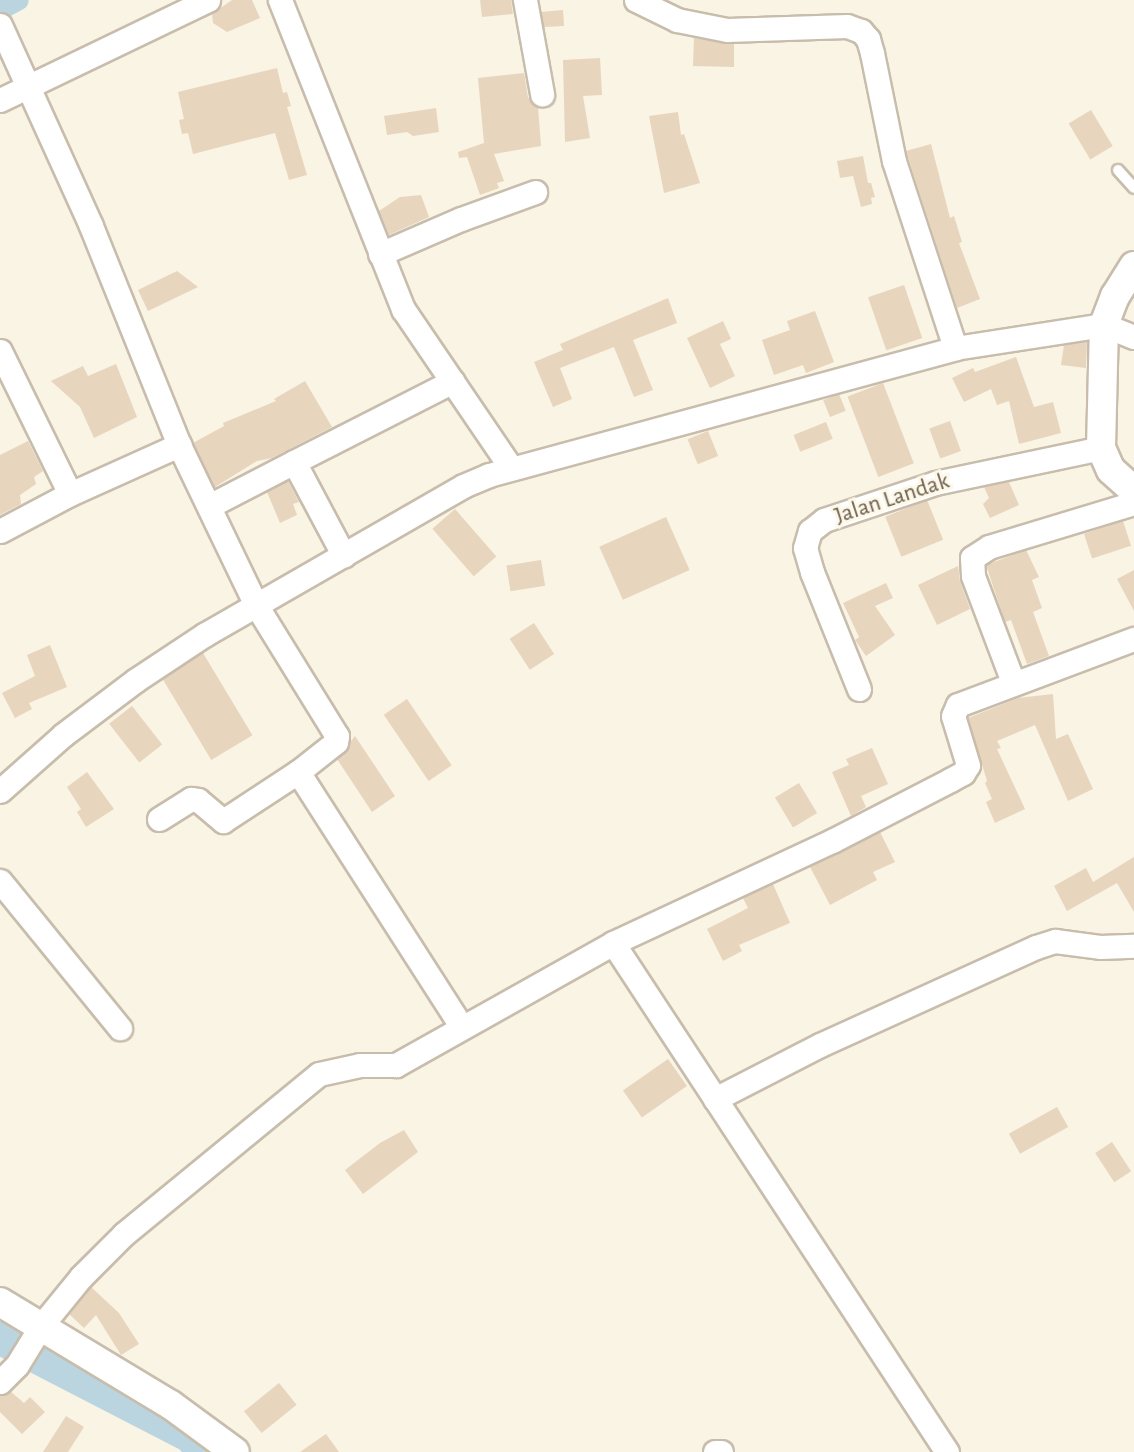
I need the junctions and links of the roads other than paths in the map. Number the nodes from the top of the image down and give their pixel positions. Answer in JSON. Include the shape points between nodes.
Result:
{"nodes":[{"id":1,"x":208,"y":0,"type":"edge"},
{"id":2,"x":280,"y":0,"type":"edge"},
{"id":3,"x":525,"y":0,"type":"edge"},
{"id":4,"x":636,"y":0,"type":"edge"},
{"id":5,"x":0,"y":25,"type":"edge"},
{"id":6,"x":23,"y":79,"type":"junction"},
{"id":7,"x":542,"y":94,"type":"dead end"},
{"id":8,"x":0,"y":100,"type":"edge"},
{"id":9,"x":1118,"y":170,"type":"dead end"},
{"id":10,"x":1134,"y":188,"type":"edge"},
{"id":11,"x":535,"y":192,"type":"dead end"},
{"id":12,"x":380,"y":254,"type":"junction"},
{"id":13,"x":1134,"y":266,"type":"edge"},
{"id":14,"x":1104,"y":326,"type":"junction"},
{"id":15,"x":1134,"y":337,"type":"edge"},
{"id":16,"x":955,"y":348,"type":"junction"},
{"id":17,"x":0,"y":351,"type":"edge"},
{"id":18,"x":453,"y":380,"type":"junction"},
{"id":19,"x":179,"y":445,"type":"junction"},
{"id":20,"x":1101,"y":448,"type":"junction"},
{"id":21,"x":294,"y":462,"type":"junction"},
{"id":22,"x":511,"y":468,"type":"junction"},
{"id":23,"x":1134,"y":492,"type":"edge"},
{"id":24,"x":70,"y":494,"type":"junction"},
{"id":25,"x":1134,"y":503,"type":"edge"},
{"id":26,"x":211,"y":505,"type":"junction"},
{"id":27,"x":0,"y":531,"type":"edge"},
{"id":28,"x":344,"y":556,"type":"junction"},
{"id":29,"x":256,"y":605,"type":"junction"},
{"id":30,"x":1134,"y":639,"type":"edge"},
{"id":31,"x":1013,"y":682,"type":"junction"},
{"id":32,"x":859,"y":690,"type":"dead end"},
{"id":33,"x":298,"y":772,"type":"junction"},
{"id":34,"x":0,"y":790,"type":"edge"},
{"id":35,"x":159,"y":819,"type":"dead end"},
{"id":36,"x":0,"y":881,"type":"edge"},
{"id":37,"x":613,"y":943,"type":"junction"},
{"id":38,"x":1134,"y":946,"type":"edge"},
{"id":39,"x":462,"y":1027,"type":"junction"},
{"id":40,"x":121,"y":1028,"type":"dead end"},
{"id":41,"x":715,"y":1099,"type":"junction"},
{"id":42,"x":0,"y":1302,"type":"edge"},
{"id":43,"x":38,"y":1330,"type":"junction"},
{"id":44,"x":0,"y":1382,"type":"edge"},
{"id":45,"x":235,"y":1452,"type":"edge"},
{"id":46,"x":715,"y":1452,"type":"edge"},
{"id":47,"x":720,"y":1452,"type":"edge"},
{"id":48,"x":947,"y":1452,"type":"edge"}],
"edges":[{"from":1,"to":6,"type":"street"},
{"from":2,"to":12,"type":"street"},
{"from":3,"to":7,"type":"street"},
{"from":4,"to":16,"type":"street","via":[[677,20],[727,30],[847,26],[861,31],[872,53],[894,161]]},
{"from":5,"to":6,"type":"street"},
{"from":6,"to":8,"type":"street"},
{"from":6,"to":19,"type":"street","via":[[91,226]]},
{"from":9,"to":10,"type":"lane"},
{"from":11,"to":12,"type":"street"},
{"from":12,"to":18,"type":"street","via":[[403,309]]},
{"from":13,"to":14,"type":"street","via":[[1115,296]]},
{"from":14,"to":15,"type":"street"},
{"from":14,"to":16,"type":"street"},
{"from":14,"to":20,"type":"street"},
{"from":16,"to":22,"type":"street"},
{"from":17,"to":24,"type":"street"},
{"from":18,"to":21,"type":"street"},
{"from":18,"to":22,"type":"street"},
{"from":19,"to":24,"type":"street"},
{"from":19,"to":26,"type":"street"},
{"from":20,"to":23,"type":"street","via":[[1111,470]]},
{"from":20,"to":32,"type":"street","name":"Jalan Landak","via":[[935,483],[835,516],[810,531],[805,548],[811,572]]},
{"from":21,"to":26,"type":"street"},
{"from":21,"to":28,"type":"street"},
{"from":22,"to":28,"type":"street","via":[[463,486]]},
{"from":24,"to":27,"type":"street"},
{"from":25,"to":31,"type":"street","via":[[989,547],[972,558],[974,576]]},
{"from":26,"to":29,"type":"street"},
{"from":28,"to":29,"type":"street"},
{"from":29,"to":33,"type":"street","via":[[337,736],[336,742]]},
{"from":29,"to":34,"type":"street","via":[[136,680]]},
{"from":30,"to":31,"type":"street"},
{"from":31,"to":37,"type":"street","via":[[953,711],[968,765],[963,773],[832,841]]},
{"from":33,"to":35,"type":"street","via":[[223,821],[191,799]]},
{"from":33,"to":39,"type":"street"},
{"from":36,"to":40,"type":"street"},
{"from":37,"to":39,"type":"street"},
{"from":37,"to":41,"type":"street"},
{"from":38,"to":41,"type":"street","via":[[1055,941],[1036,947],[820,1045]]},
{"from":39,"to":43,"type":"street","via":[[397,1065],[360,1065],[319,1074],[124,1234],[80,1277]]},
{"from":41,"to":48,"type":"street"},
{"from":42,"to":43,"type":"street"},
{"from":43,"to":44,"type":"street","via":[[21,1360]]},
{"from":43,"to":45,"type":"street","via":[[171,1405]]},
{"from":46,"to":47,"type":"street"}]}
